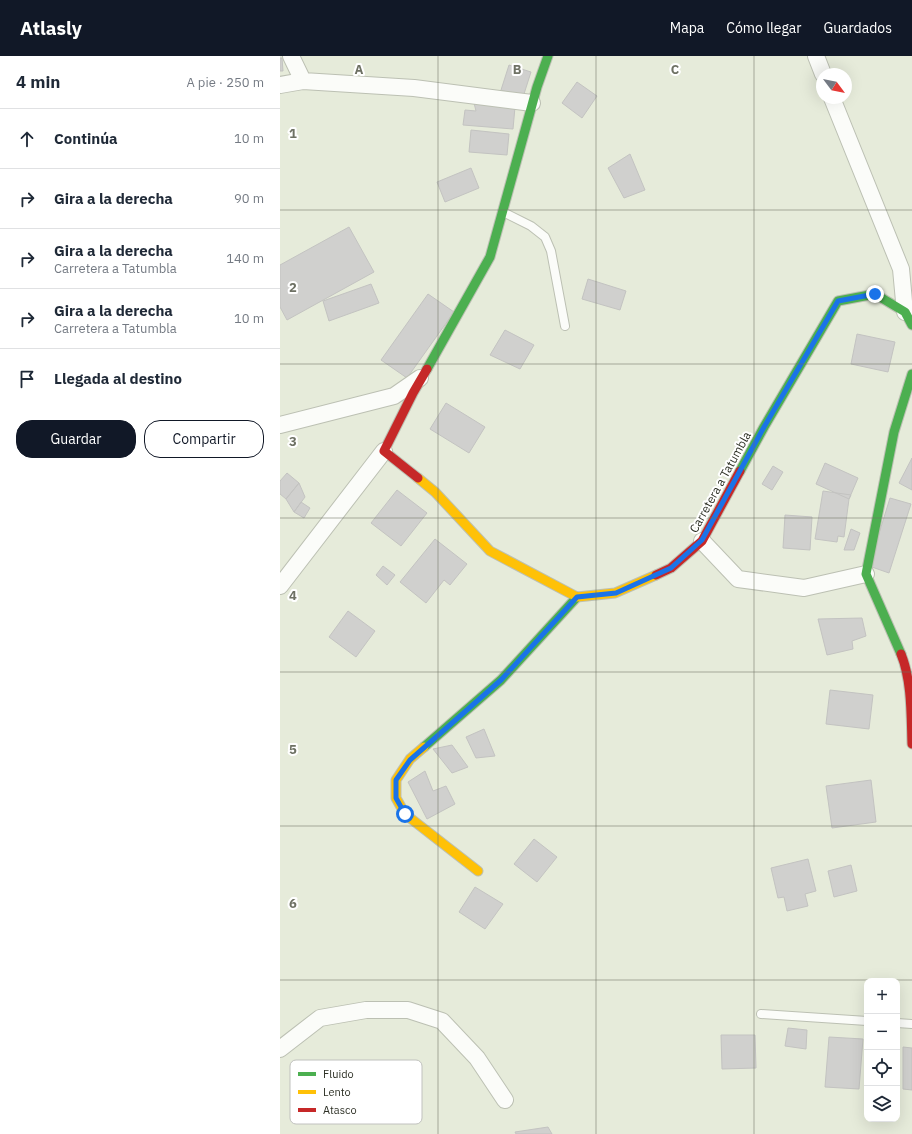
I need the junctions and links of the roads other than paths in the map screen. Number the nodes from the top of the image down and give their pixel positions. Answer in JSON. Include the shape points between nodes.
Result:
{"nodes":[{"id":1,"x":291,"y":56,"type":"edge"},
{"id":2,"x":548,"y":56,"type":"edge"},
{"id":3,"x":816,"y":56,"type":"edge"},
{"id":4,"x":821,"y":68,"type":"edge"},
{"id":5,"x":303,"y":81,"type":"junction"},
{"id":6,"x":280,"y":84,"type":"edge"},
{"id":7,"x":532,"y":103,"type":"junction"},
{"id":8,"x":834,"y":104,"type":"edge"},
{"id":9,"x":502,"y":212,"type":"junction"},
{"id":10,"x":908,"y":318,"type":"edge"},
{"id":11,"x":565,"y":326,"type":"dead end"},
{"id":12,"x":912,"y":374,"type":"edge"},
{"id":13,"x":423,"y":376,"type":"junction"},
{"id":14,"x":280,"y":425,"type":"edge"},
{"id":15,"x":384,"y":451,"type":"junction"},
{"id":16,"x":702,"y":540,"type":"junction"},
{"id":17,"x":866,"y":574,"type":"junction"},
{"id":18,"x":280,"y":586,"type":"edge"},
{"id":19,"x":577,"y":597,"type":"junction"},
{"id":20,"x":910,"y":680,"type":"edge"},
{"id":21,"x":912,"y":744,"type":"edge"},
{"id":22,"x":478,"y":871,"type":"dead end"},
{"id":23,"x":761,"y":1014,"type":"dead end"},
{"id":24,"x":864,"y":1021,"type":"edge"},
{"id":25,"x":900,"y":1023,"type":"edge"},
{"id":26,"x":912,"y":1024,"type":"edge"},
{"id":27,"x":280,"y":1049,"type":"edge"},
{"id":28,"x":505,"y":1100,"type":"dead end"}],
"edges":[{"from":1,"to":5,"type":"street"},
{"from":2,"to":7,"type":"street"},
{"from":3,"to":4,"type":"street"},
{"from":5,"to":6,"type":"street"},
{"from":5,"to":7,"type":"street","via":[[414,88]]},
{"from":7,"to":9,"type":"street"},
{"from":8,"to":10,"type":"street","via":[[901,269]]},
{"from":9,"to":11,"type":"lane","via":[[531,226],[544,237],[551,251]]},
{"from":9,"to":13,"type":"street","via":[[490,257]]},
{"from":10,"to":16,"type":"street","name":"Carretera a Tatumbla","via":[[875,294],[838,301],[764,427]]},
{"from":12,"to":17,"type":"street","via":[[894,432]]},
{"from":13,"to":14,"type":"street","via":[[394,396]]},
{"from":13,"to":15,"type":"street"},
{"from":15,"to":18,"type":"street"},
{"from":15,"to":19,"type":"street","via":[[435,492],[490,551]]},
{"from":16,"to":17,"type":"street","via":[[738,579],[804,588]]},
{"from":16,"to":19,"type":"street","name":"Carretera a Tatumbla","via":[[671,568],[616,593]]},
{"from":17,"to":20,"type":"street"},
{"from":19,"to":22,"type":"street","via":[[501,680],[410,760],[396,780],[396,798],[405,814]]},
{"from":20,"to":21,"type":"street"},
{"from":23,"to":24,"type":"lane"},
{"from":25,"to":26,"type":"lane"},
{"from":27,"to":28,"type":"street","via":[[320,1018],[366,1010],[408,1010],[442,1021],[477,1058]]}]}
